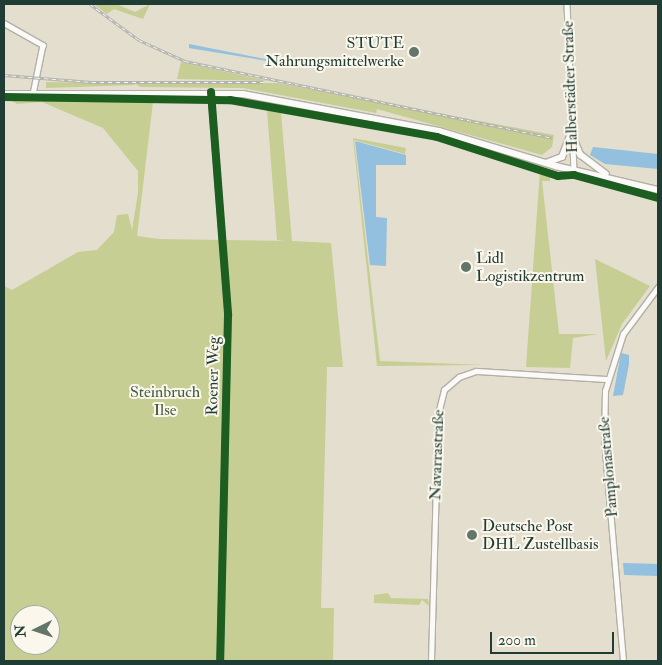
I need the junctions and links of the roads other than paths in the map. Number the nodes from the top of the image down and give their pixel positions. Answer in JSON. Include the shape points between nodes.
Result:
{"nodes":[{"id":1,"x":567,"y":4,"type":"edge"},
{"id":2,"x":4,"y":23,"type":"edge"},
{"id":3,"x":211,"y":92,"type":"junction"},
{"id":4,"x":4,"y":94,"type":"edge"},
{"id":5,"x":33,"y":94,"type":"junction"},
{"id":6,"x":571,"y":132,"type":"junction"},
{"id":7,"x":546,"y":163,"type":"junction"},
{"id":8,"x":574,"y":170,"type":"junction"},
{"id":9,"x":608,"y":176,"type":"junction"},
{"id":10,"x":658,"y":190,"type":"edge"},
{"id":11,"x":658,"y":287,"type":"edge"},
{"id":12,"x":607,"y":379,"type":"junction"},
{"id":13,"x":220,"y":661,"type":"edge"},
{"id":14,"x":431,"y":661,"type":"edge"},
{"id":15,"x":623,"y":661,"type":"edge"}],
"edges":[{"from":1,"to":6,"type":"street","name":"Halberstädter Straße"},
{"from":2,"to":5,"type":"street","via":[[43,45]]},
{"from":3,"to":5,"type":"main road"},
{"from":3,"to":7,"type":"main road","via":[[439,131]]},
{"from":3,"to":13,"type":"street","name":"Roener Weg","via":[[228,315]]},
{"from":4,"to":5,"type":"main road"},
{"from":6,"to":7,"type":"main road","via":[[562,157]]},
{"from":6,"to":8,"type":"street","name":"Halberstädter Straße"},
{"from":6,"to":9,"type":"main road","via":[[581,155]]},
{"from":7,"to":8,"type":"main road"},
{"from":8,"to":9,"type":"main road"},
{"from":9,"to":10,"type":"main road"},
{"from":11,"to":12,"type":"street","name":"Pamplonastraße","via":[[623,334]]},
{"from":12,"to":14,"type":"street","name":"Navarrastraße","via":[[476,371],[460,377],[444,390],[438,414]]},
{"from":12,"to":15,"type":"street","name":"Pamplonastraße","via":[[604,439]]}]}
